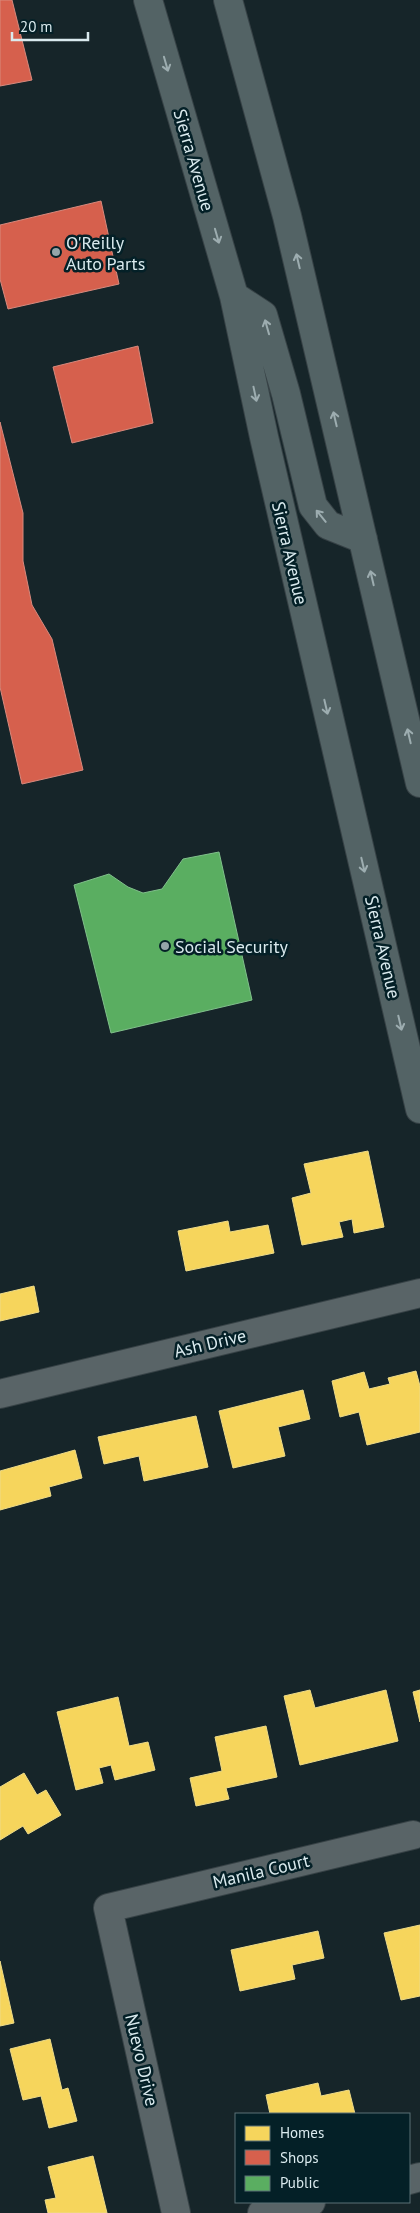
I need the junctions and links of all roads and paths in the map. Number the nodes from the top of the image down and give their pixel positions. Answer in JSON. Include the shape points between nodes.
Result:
{"nodes":[{"id":1,"x":148,"y":0,"type":"edge"},
{"id":2,"x":228,"y":0,"type":"edge"},
{"id":3,"x":234,"y":296,"type":"junction"},
{"id":4,"x":363,"y":539,"type":"junction"},
{"id":5,"x":420,"y":783,"type":"edge"},
{"id":6,"x":415,"y":1066,"type":"edge"},
{"id":7,"x":420,"y":1110,"type":"edge"},
{"id":8,"x":420,"y":1293,"type":"edge"},
{"id":9,"x":0,"y":1394,"type":"edge"},
{"id":10,"x":413,"y":1835,"type":"dead end"},
{"id":11,"x":108,"y":1908,"type":"joint"},
{"id":12,"x":307,"y":2203,"type":"edge"},
{"id":13,"x":176,"y":2213,"type":"edge"},
{"id":14,"x":262,"y":2213,"type":"edge"}],
"edges":[{"from":1,"to":3,"type":"main road","name":"Sierra Avenue","one_way":true},
{"from":4,"to":2,"type":"main road","one_way":true,"via":[[287,216]]},
{"from":4,"to":3,"type":"main road","one_way":true,"via":[[328,524],[313,506],[263,315]]},
{"from":3,"to":6,"type":"main road","name":"Sierra Avenue","one_way":true,"via":[[264,437]]},
{"from":5,"to":4,"type":"main road","one_way":true},
{"from":6,"to":7,"type":"main road","name":"Sierra Avenue"},
{"from":8,"to":9,"type":"street","name":"Ash Drive"},
{"from":10,"to":11,"type":"street","name":"Manila Court"},
{"from":11,"to":13,"type":"street","name":"Nuevo Drive"},
{"from":12,"to":14,"type":"street"}]}
